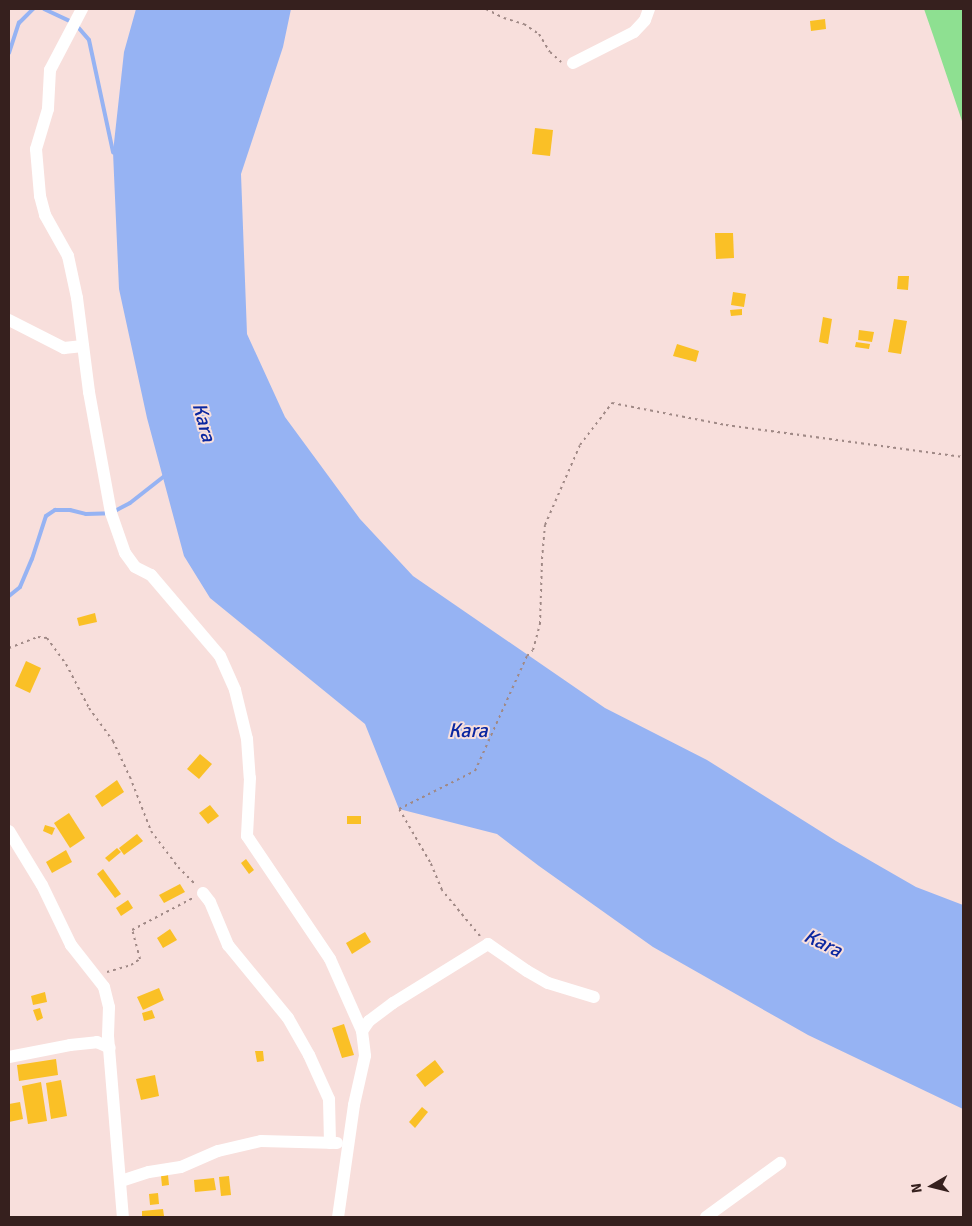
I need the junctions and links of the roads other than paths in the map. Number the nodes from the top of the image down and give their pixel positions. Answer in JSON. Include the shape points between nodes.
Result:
{"nodes":[{"id":1,"x":82,"y":9,"type":"edge"},
{"id":2,"x":649,"y":9,"type":"edge"},
{"id":3,"x":573,"y":63,"type":"road end"},
{"id":4,"x":9,"y":320,"type":"edge"},
{"id":5,"x":83,"y":346,"type":"junction"},
{"id":6,"x":9,"y":831,"type":"edge"},
{"id":7,"x":203,"y":894,"type":"road end"},
{"id":8,"x":594,"y":997,"type":"dead end"},
{"id":9,"x":362,"y":1031,"type":"junction"},
{"id":10,"x":110,"y":1048,"type":"junction"},
{"id":11,"x":9,"y":1057,"type":"edge"},
{"id":12,"x":330,"y":1143,"type":"junction"},
{"id":13,"x":348,"y":1143,"type":"junction"},
{"id":14,"x":780,"y":1163,"type":"dead end"},
{"id":15,"x":121,"y":1181,"type":"junction"},
{"id":16,"x":123,"y":1217,"type":"edge"},
{"id":17,"x":338,"y":1217,"type":"edge"},
{"id":18,"x":706,"y":1217,"type":"edge"}],
"edges":[{"from":1,"to":5,"type":"street","via":[[50,70],[48,109],[36,149],[40,196],[45,215],[68,256]]},
{"from":2,"to":3,"type":"street","via":[[645,20],[634,32]]},
{"from":4,"to":5,"type":"street","via":[[64,348]]},
{"from":5,"to":9,"type":"street","via":[[112,513],[125,553],[135,568],[151,575],[220,656],[235,690],[246,738],[250,778],[247,836],[330,959]]},
{"from":6,"to":10,"type":"street","via":[[42,885],[71,945],[104,987],[109,1007]]},
{"from":7,"to":12,"type":"street","via":[[210,902],[228,945],[288,1018],[309,1056],[330,1099]]},
{"from":8,"to":9,"type":"street","via":[[548,982],[488,944],[393,1003],[369,1021]]},
{"from":9,"to":13,"type":"street","via":[[365,1056]]},
{"from":10,"to":11,"type":"street","via":[[97,1042]]},
{"from":10,"to":15,"type":"street"},
{"from":12,"to":13,"type":"street"},
{"from":12,"to":15,"type":"street","via":[[261,1142],[218,1151],[180,1167]]},
{"from":13,"to":17,"type":"street"},
{"from":14,"to":18,"type":"street"},
{"from":15,"to":16,"type":"street"}]}
